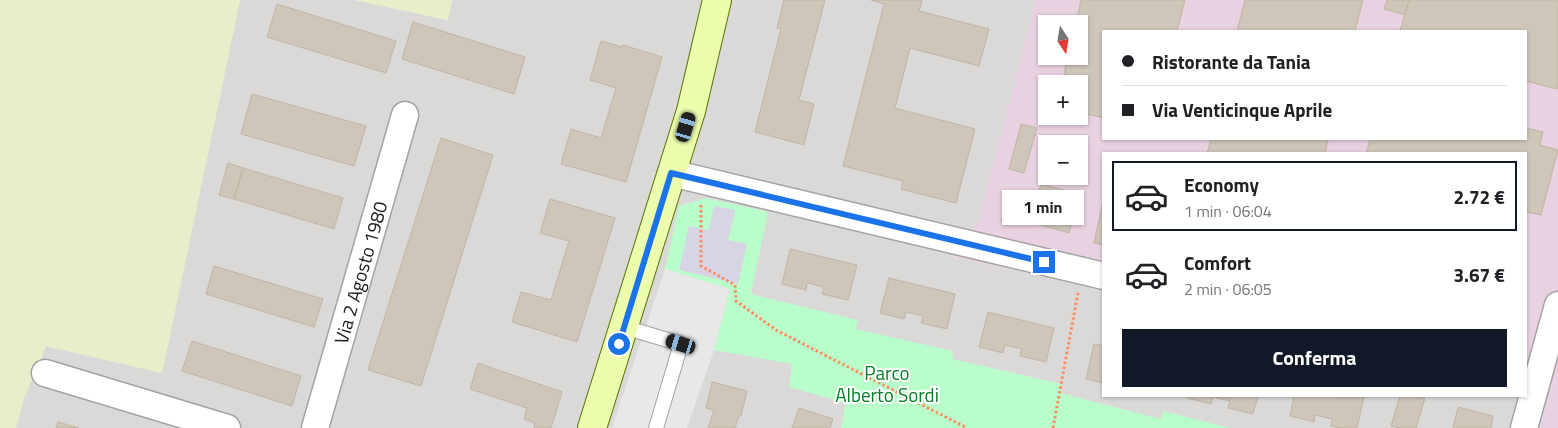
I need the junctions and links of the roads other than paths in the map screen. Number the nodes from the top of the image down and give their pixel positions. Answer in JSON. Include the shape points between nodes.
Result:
{"nodes":[{"id":1,"x":717,"y":0,"type":"edge"},
{"id":2,"x":405,"y":115,"type":"dead end"},
{"id":3,"x":671,"y":173,"type":"junction"},
{"id":4,"x":1093,"y":274,"type":"edge"},
{"id":5,"x":1558,"y":306,"type":"edge"},
{"id":6,"x":624,"y":327,"type":"junction"},
{"id":7,"x":44,"y":373,"type":"dead end"},
{"id":8,"x":1540,"y":390,"type":"edge"},
{"id":9,"x":227,"y":428,"type":"edge"},
{"id":10,"x":316,"y":428,"type":"edge"},
{"id":11,"x":592,"y":428,"type":"edge"},
{"id":12,"x":656,"y":428,"type":"edge"},
{"id":13,"x":1524,"y":428,"type":"edge"}],
"edges":[{"from":1,"to":3,"type":"street","via":[[691,111]]},
{"from":2,"to":10,"type":"street","name":"Via 2 Agosto 1980"},
{"from":3,"to":4,"type":"street"},
{"from":3,"to":6,"type":"street"},
{"from":5,"to":8,"type":"street"},
{"from":6,"to":11,"type":"street"},
{"from":6,"to":12,"type":"lane","via":[[681,344]]},
{"from":7,"to":9,"type":"street"},
{"from":8,"to":13,"type":"street"}]}
